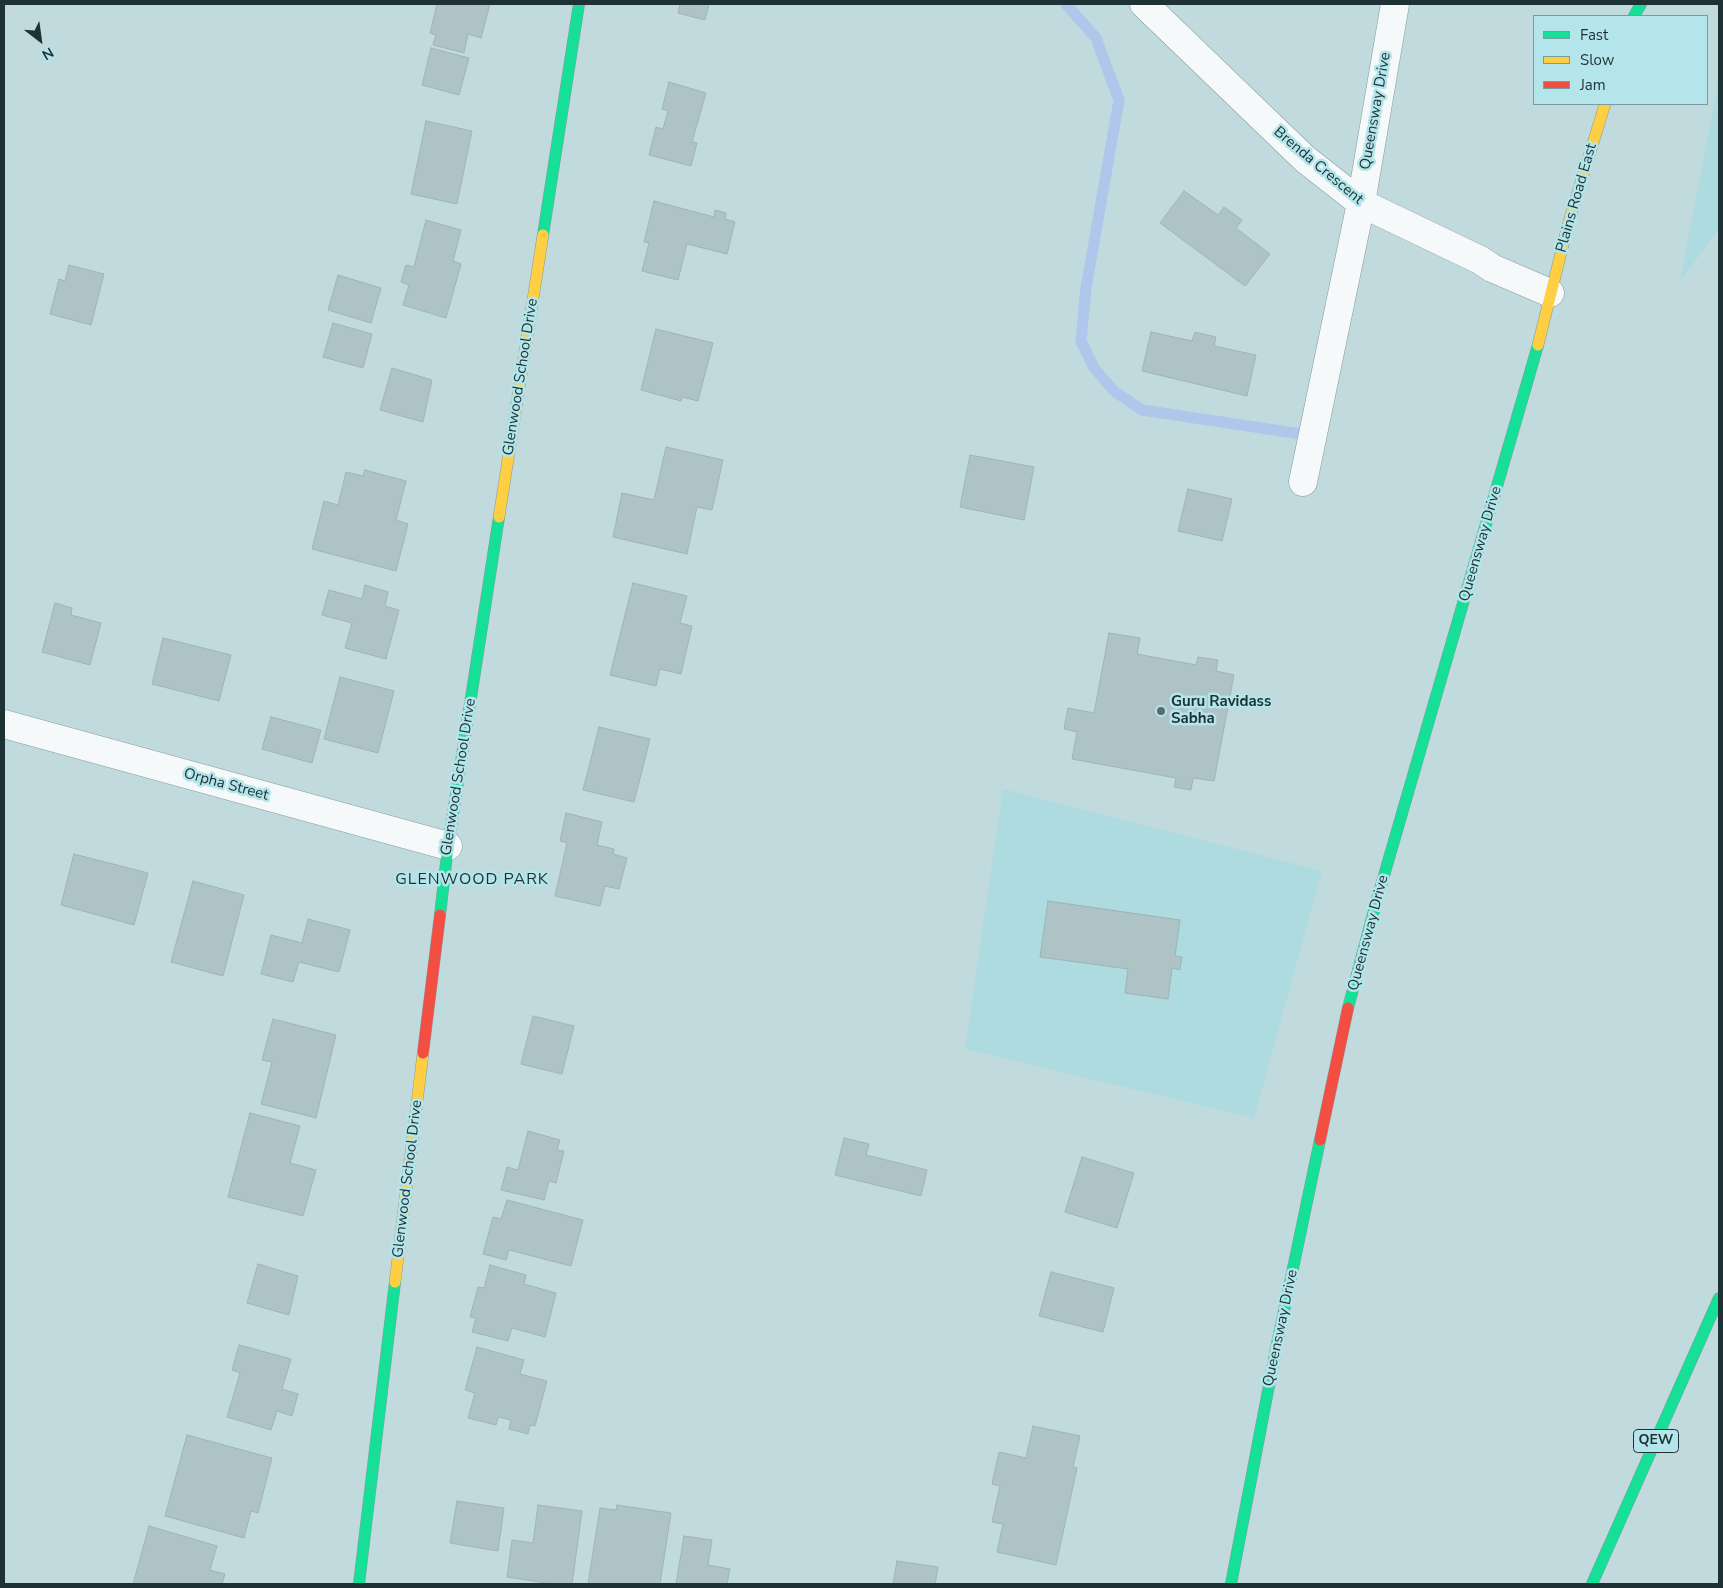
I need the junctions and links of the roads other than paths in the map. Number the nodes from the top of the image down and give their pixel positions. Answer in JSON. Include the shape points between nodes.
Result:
{"nodes":[{"id":1,"x":579,"y":4,"type":"edge"},
{"id":2,"x":1144,"y":4,"type":"edge"},
{"id":3,"x":1395,"y":4,"type":"edge"},
{"id":4,"x":1605,"y":105,"type":"edge"},
{"id":5,"x":1361,"y":203,"type":"junction"},
{"id":6,"x":1550,"y":293,"type":"junction"},
{"id":7,"x":1303,"y":482,"type":"dead end"},
{"id":8,"x":4,"y":724,"type":"edge"},
{"id":9,"x":448,"y":846,"type":"junction"},
{"id":10,"x":1719,"y":1298,"type":"edge"},
{"id":11,"x":359,"y":1584,"type":"edge"},
{"id":12,"x":1231,"y":1584,"type":"edge"},
{"id":13,"x":1592,"y":1584,"type":"edge"}],
"edges":[{"from":1,"to":9,"type":"main road","name":"Glenwood School Drive"},
{"from":2,"to":5,"type":"street","name":"Brenda Crescent","via":[[1304,159]]},
{"from":3,"to":5,"type":"street","name":"Queensway Drive"},
{"from":4,"to":6,"type":"main road","name":"Plains Road East"},
{"from":5,"to":6,"type":"street","name":"Brenda Crescent"},
{"from":5,"to":7,"type":"street","name":"Queensway Drive"},
{"from":6,"to":12,"type":"main road","name":"Queensway Drive","via":[[1532,368],[1376,903],[1346,1018],[1276,1349]]},
{"from":8,"to":9,"type":"street","name":"Orpha Street"},
{"from":9,"to":11,"type":"main road","name":"Glenwood School Drive"},
{"from":10,"to":13,"type":"main road","number":"QEW"}]}
